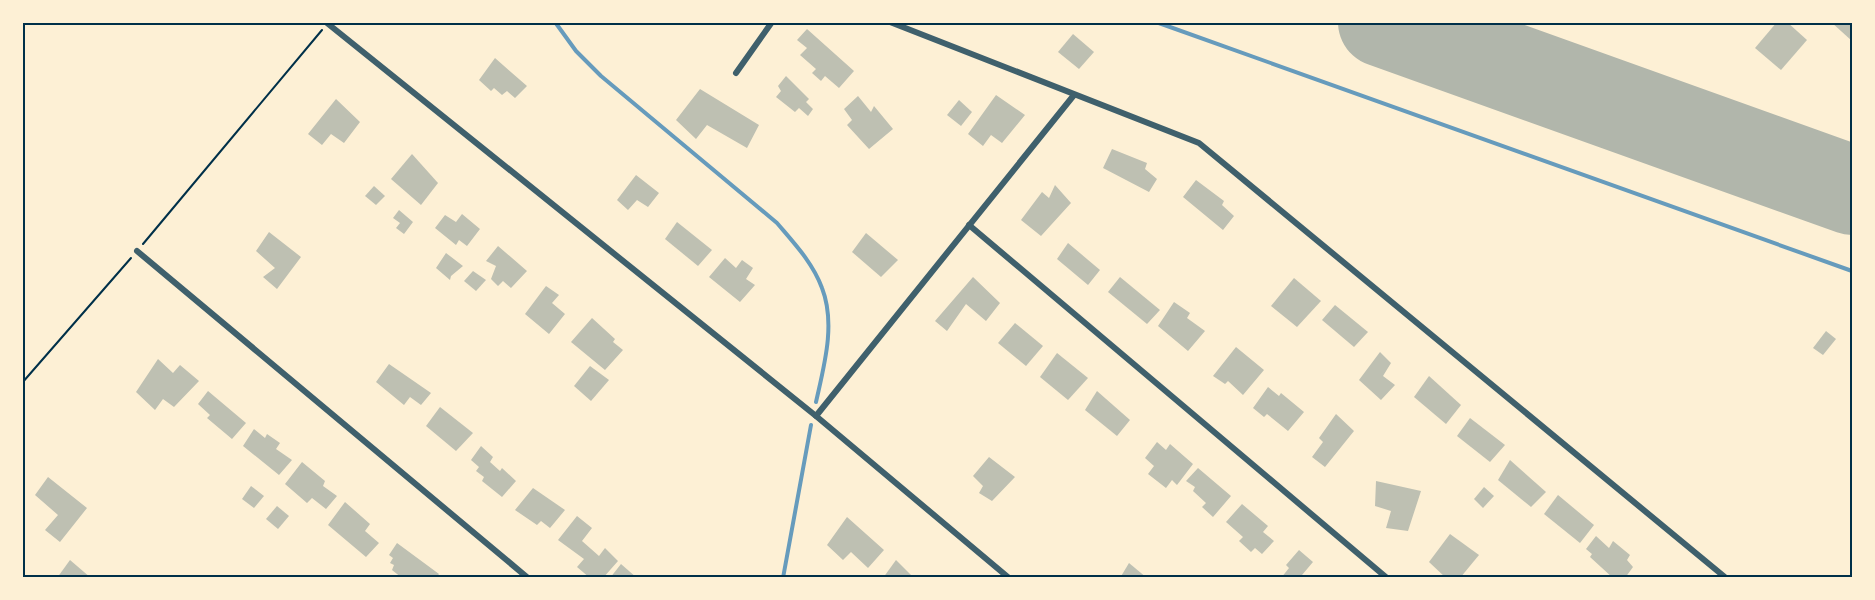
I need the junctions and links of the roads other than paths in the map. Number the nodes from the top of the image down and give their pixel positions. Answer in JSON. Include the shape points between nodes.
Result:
{"nodes":[{"id":1,"x":772,"y":22,"type":"edge"},
{"id":2,"x":890,"y":22,"type":"edge"},
{"id":3,"x":327,"y":23,"type":"edge"},
{"id":4,"x":736,"y":73,"type":"dead end"},
{"id":5,"x":1074,"y":95,"type":"junction"},
{"id":6,"x":969,"y":225,"type":"junction"},
{"id":7,"x":137,"y":251,"type":"road end"},
{"id":8,"x":816,"y":416,"type":"junction"},
{"id":9,"x":528,"y":578,"type":"edge"},
{"id":10,"x":1009,"y":578,"type":"edge"},
{"id":11,"x":1387,"y":578,"type":"edge"},
{"id":12,"x":1726,"y":578,"type":"edge"}],
"edges":[{"from":1,"to":4,"type":"street"},
{"from":2,"to":5,"type":"street"},
{"from":3,"to":8,"type":"street"},
{"from":5,"to":6,"type":"street"},
{"from":5,"to":12,"type":"street","via":[[1199,143]]},
{"from":6,"to":8,"type":"street"},
{"from":6,"to":11,"type":"street"},
{"from":7,"to":9,"type":"street"},
{"from":8,"to":10,"type":"street"}]}
